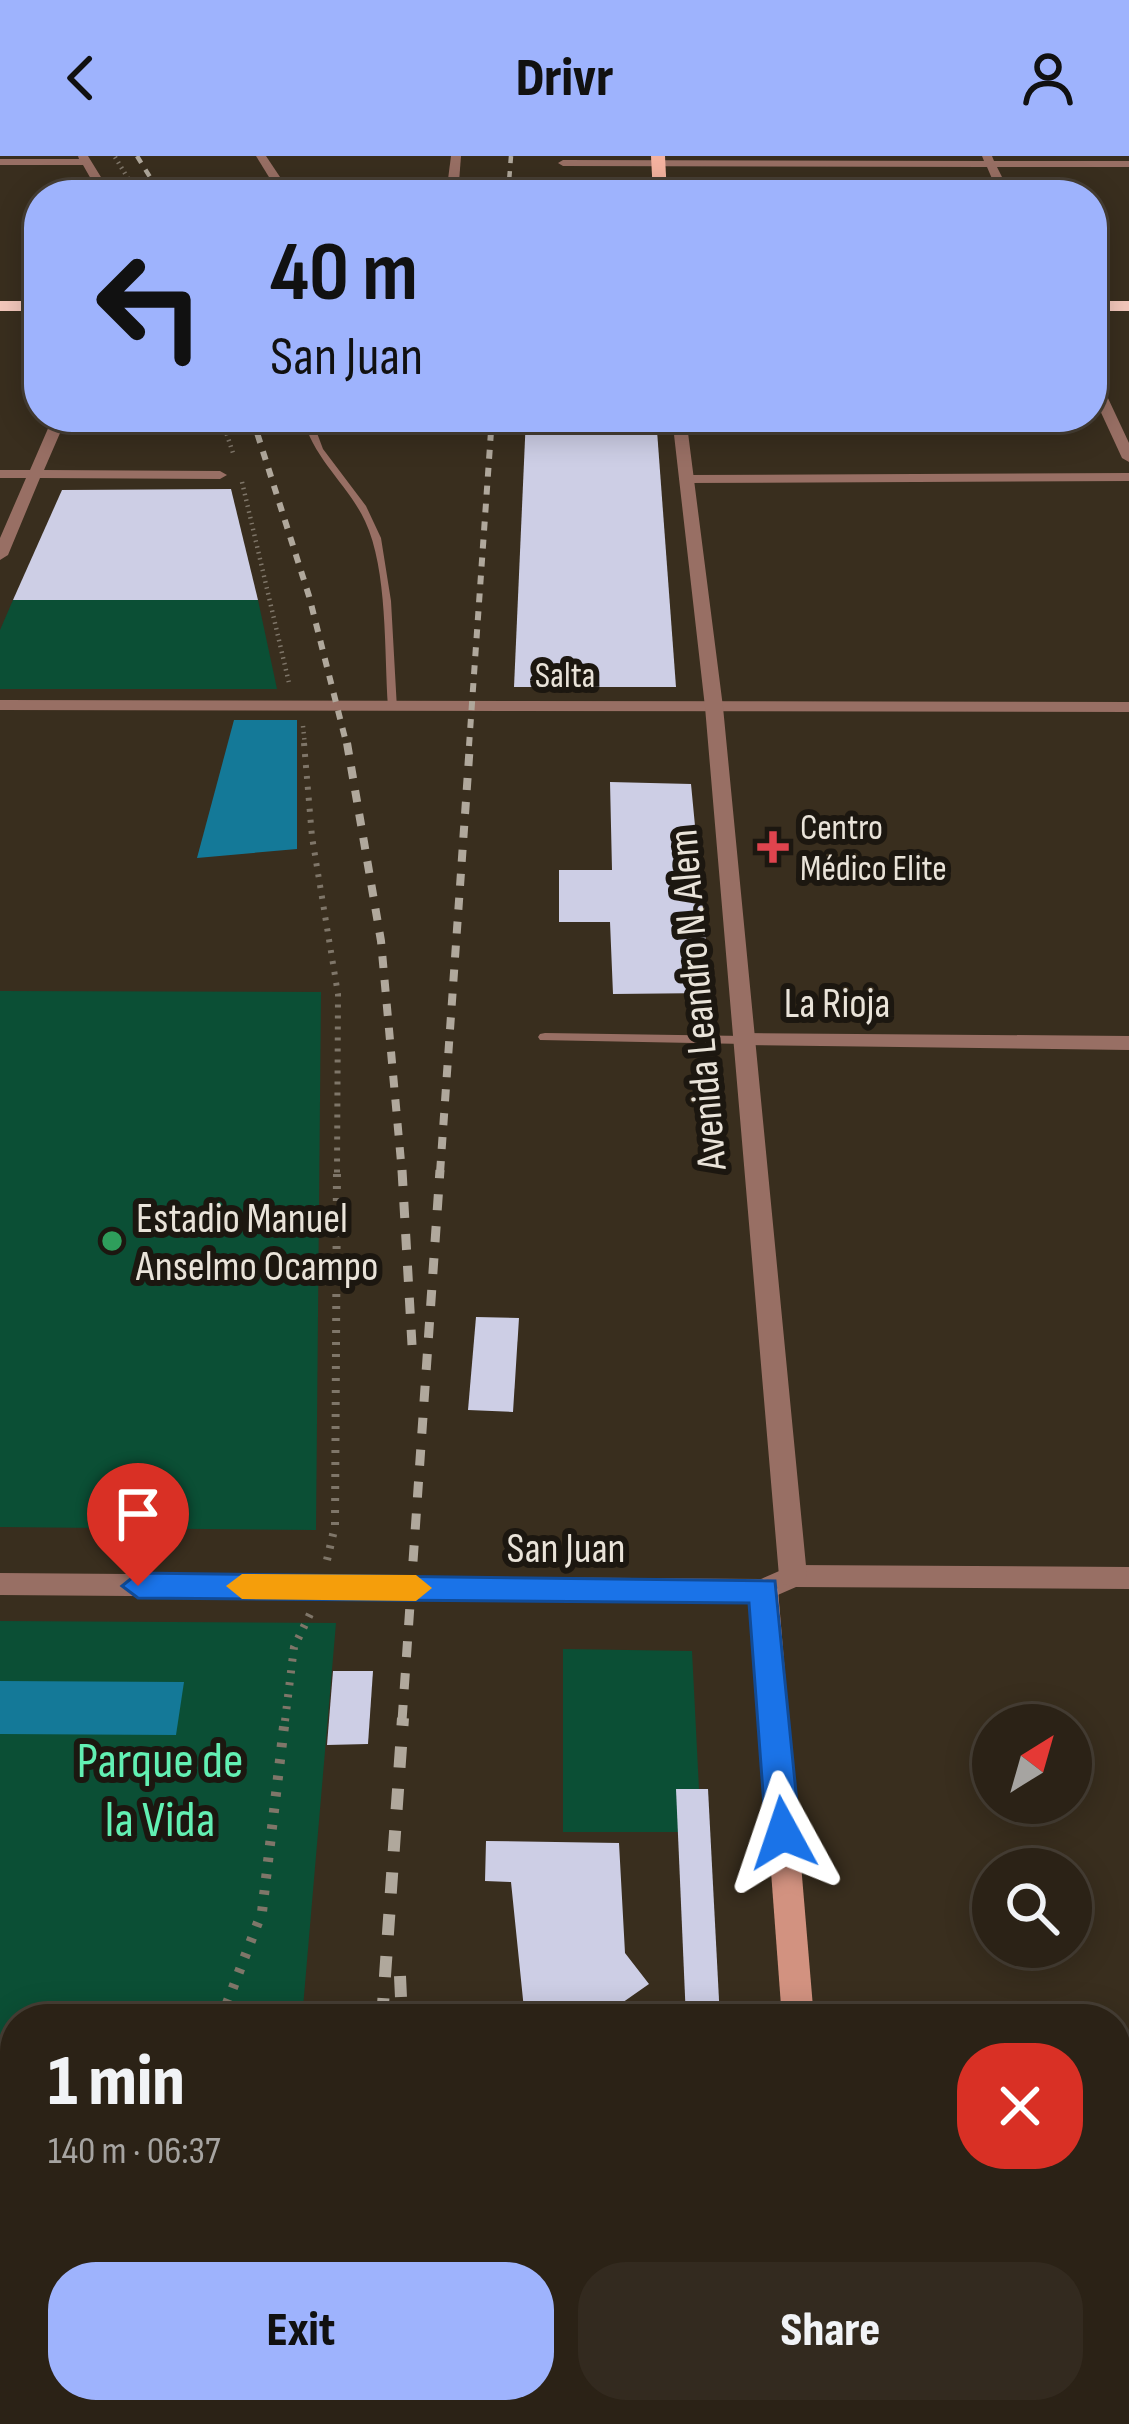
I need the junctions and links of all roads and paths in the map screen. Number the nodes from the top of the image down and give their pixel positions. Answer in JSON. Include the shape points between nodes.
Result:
{"nodes":[{"id":1,"x":85,"y":159,"type":"edge"},
{"id":2,"x":658,"y":160,"type":"edge"},
{"id":3,"x":988,"y":160,"type":"edge"},
{"id":4,"x":0,"y":162,"type":"edge"},
{"id":5,"x":563,"y":163,"type":"dead end"},
{"id":6,"x":1129,"y":164,"type":"edge"},
{"id":7,"x":1107,"y":411,"type":"edge"},
{"id":8,"x":53,"y":432,"type":"edge"},
{"id":9,"x":225,"y":432,"type":"edge"},
{"id":10,"x":311,"y":432,"type":"edge"},
{"id":11,"x":681,"y":432,"type":"edge"},
{"id":12,"x":1129,"y":458,"type":"edge"},
{"id":13,"x":0,"y":474,"type":"edge"},
{"id":14,"x":35,"y":474,"type":"junction"},
{"id":15,"x":220,"y":475,"type":"dead end"},
{"id":16,"x":1129,"y":477,"type":"edge"},
{"id":17,"x":686,"y":479,"type":"junction"},
{"id":18,"x":0,"y":555,"type":"edge"},
{"id":19,"x":0,"y":706,"type":"edge"},
{"id":20,"x":297,"y":707,"type":"junction"},
{"id":21,"x":393,"y":707,"type":"junction"},
{"id":22,"x":714,"y":707,"type":"junction"},
{"id":23,"x":1129,"y":707,"type":"edge"},
{"id":24,"x":545,"y":1037,"type":"dead end"},
{"id":25,"x":745,"y":1040,"type":"junction"},
{"id":26,"x":1129,"y":1043,"type":"edge"},
{"id":27,"x":793,"y":1576,"type":"junction"},
{"id":28,"x":1129,"y":1578,"type":"edge"},
{"id":29,"x":0,"y":1584,"type":"edge"},
{"id":30,"x":321,"y":1587,"type":"junction"},
{"id":31,"x":764,"y":1590,"type":"junction"},
{"id":32,"x":227,"y":2004,"type":"edge"},
{"id":33,"x":797,"y":2004,"type":"edge"}],
"edges":[{"from":1,"to":4,"type":"street"},
{"from":2,"to":3,"type":"street"},
{"from":2,"to":5,"type":"street"},
{"from":3,"to":6,"type":"street"},
{"from":7,"to":12,"type":"street"},
{"from":8,"to":14,"type":"street"},
{"from":9,"to":20,"type":"path"},
{"from":10,"to":21,"type":"lane","via":[[362,503],[376,538]]},
{"from":11,"to":17,"type":"street","name":"Avenida Leandro N. Alem"},
{"from":13,"to":14,"type":"street"},
{"from":14,"to":15,"type":"street"},
{"from":14,"to":18,"type":"street"},
{"from":16,"to":17,"type":"street"},
{"from":17,"to":22,"type":"street","name":"Avenida Leandro N. Alem"},
{"from":19,"to":20,"type":"street","name":"Salta"},
{"from":20,"to":21,"type":"street","name":"Salta"},
{"from":20,"to":30,"type":"path","via":[[338,994],[334,1526]]},
{"from":21,"to":22,"type":"street","name":"Salta"},
{"from":22,"to":23,"type":"street","name":"Salta"},
{"from":22,"to":25,"type":"street","name":"Avenida Leandro N. Alem"},
{"from":24,"to":25,"type":"lane","name":"La Rioja"},
{"from":25,"to":26,"type":"street","name":"La Rioja"},
{"from":25,"to":27,"type":"street","name":"Avenida Leandro N. Alem"},
{"from":27,"to":28,"type":"street","name":"San Juan"},
{"from":27,"to":31,"type":"street","name":"San Juan"},
{"from":29,"to":30,"type":"street","name":"San Juan"},
{"from":30,"to":31,"type":"street","name":"San Juan"},
{"from":30,"to":32,"type":"path","via":[[294,1647],[262,1912]]},
{"from":31,"to":33,"type":"main road"}]}
